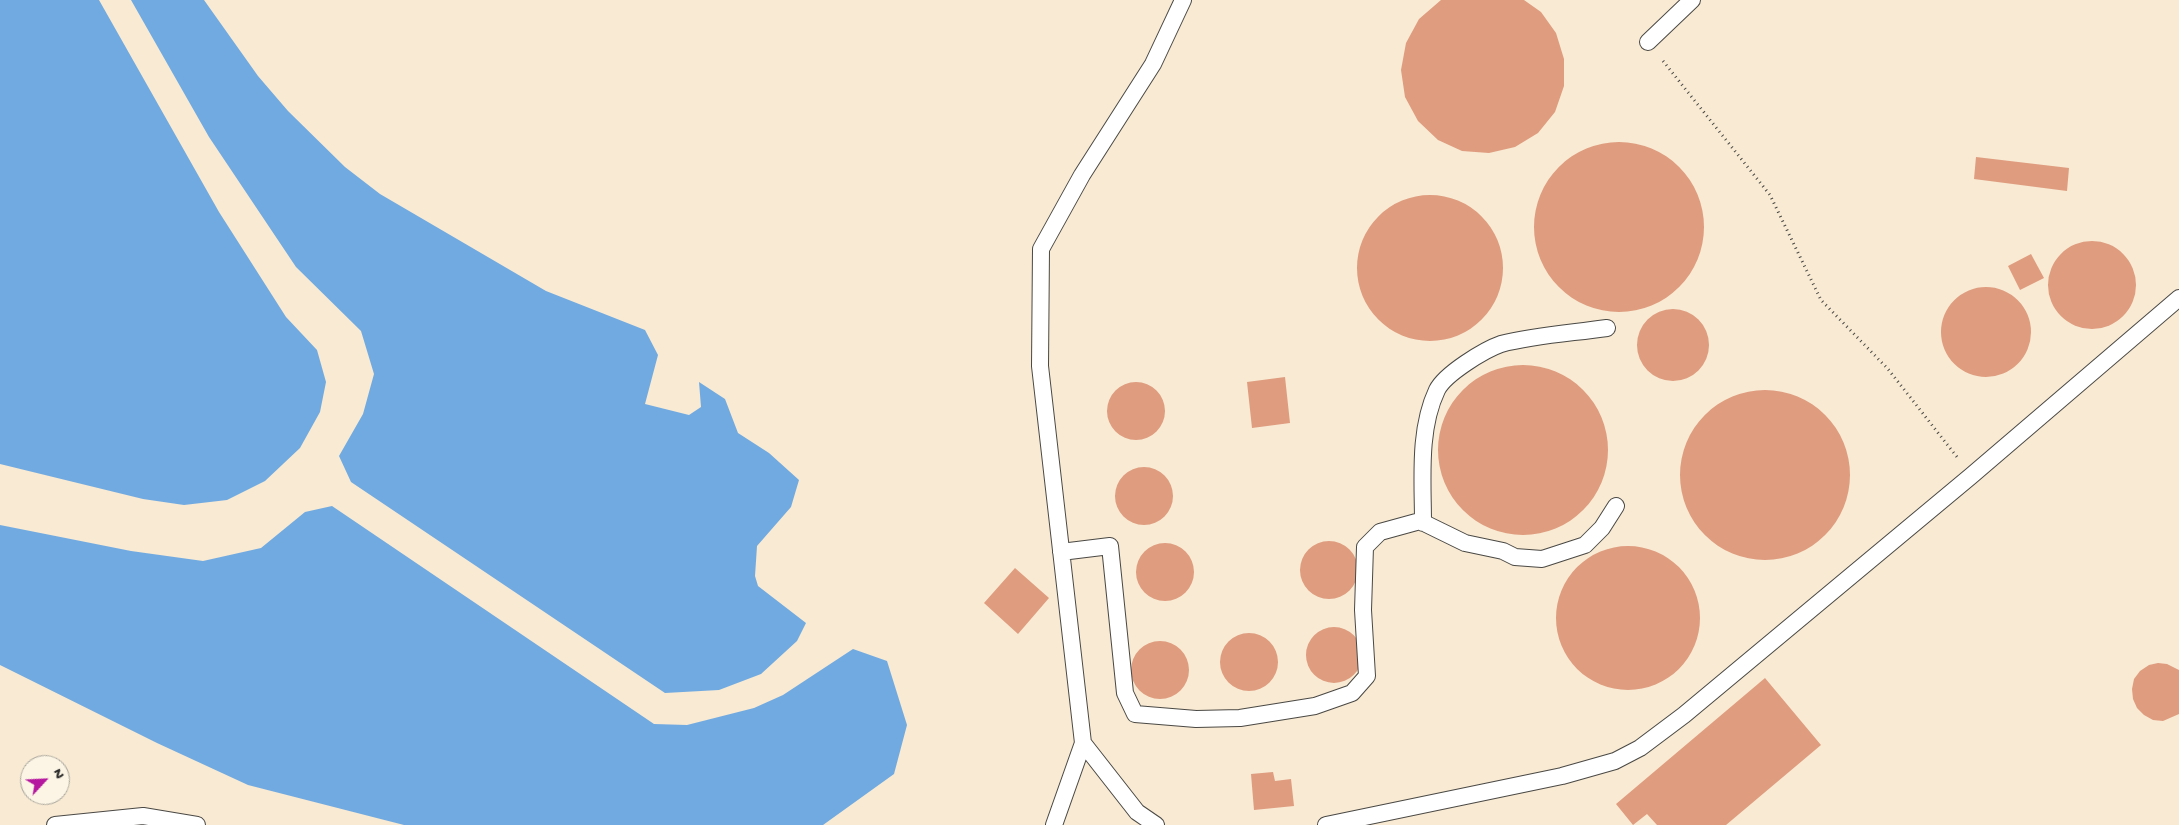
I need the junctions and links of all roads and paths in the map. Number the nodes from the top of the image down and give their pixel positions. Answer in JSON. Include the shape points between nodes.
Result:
{"nodes":[{"id":1,"x":1183,"y":0,"type":"edge"},
{"id":2,"x":1692,"y":0,"type":"edge"},
{"id":3,"x":1648,"y":42,"type":"joint"},
{"id":4,"x":2179,"y":298,"type":"edge"},
{"id":5,"x":1607,"y":328,"type":"dead end"},
{"id":6,"x":1971,"y":476,"type":"junction"},
{"id":7,"x":1616,"y":506,"type":"dead end"},
{"id":8,"x":1423,"y":523,"type":"junction"},
{"id":9,"x":1061,"y":552,"type":"junction"},
{"id":10,"x":1083,"y":743,"type":"junction"},
{"id":11,"x":55,"y":825,"type":"edge"},
{"id":12,"x":197,"y":825,"type":"edge"},
{"id":13,"x":1054,"y":825,"type":"edge"},
{"id":14,"x":1156,"y":825,"type":"edge"},
{"id":15,"x":1326,"y":825,"type":"edge"}],
"edges":[{"from":1,"to":9,"type":"lane","via":[[1153,64],[1082,175],[1041,249],[1040,366]]},
{"from":2,"to":3,"type":"lane"},
{"from":3,"to":6,"type":"path","via":[[1770,195],[1821,300],[1888,369]]},
{"from":4,"to":6,"type":"lane"},
{"from":5,"to":8,"type":"lane","via":[[1500,345],[1457,368],[1438,389],[1430,410],[1425,438]]},
{"from":6,"to":15,"type":"lane","via":[[1640,748],[1615,761],[1562,776]]},
{"from":7,"to":8,"type":"lane","via":[[1602,528],[1585,545],[1542,559],[1515,557],[1503,551],[1465,543]]},
{"from":8,"to":9,"type":"lane","via":[[1420,521],[1380,532],[1365,547],[1363,610],[1367,676],[1352,693],[1315,706],[1240,718],[1196,719],[1135,714],[1125,693],[1110,546]]},
{"from":9,"to":10,"type":"lane"},
{"from":10,"to":13,"type":"lane"},
{"from":10,"to":14,"type":"lane","via":[[1137,812]]},
{"from":11,"to":12,"type":"lane","via":[[143,816]]}]}
